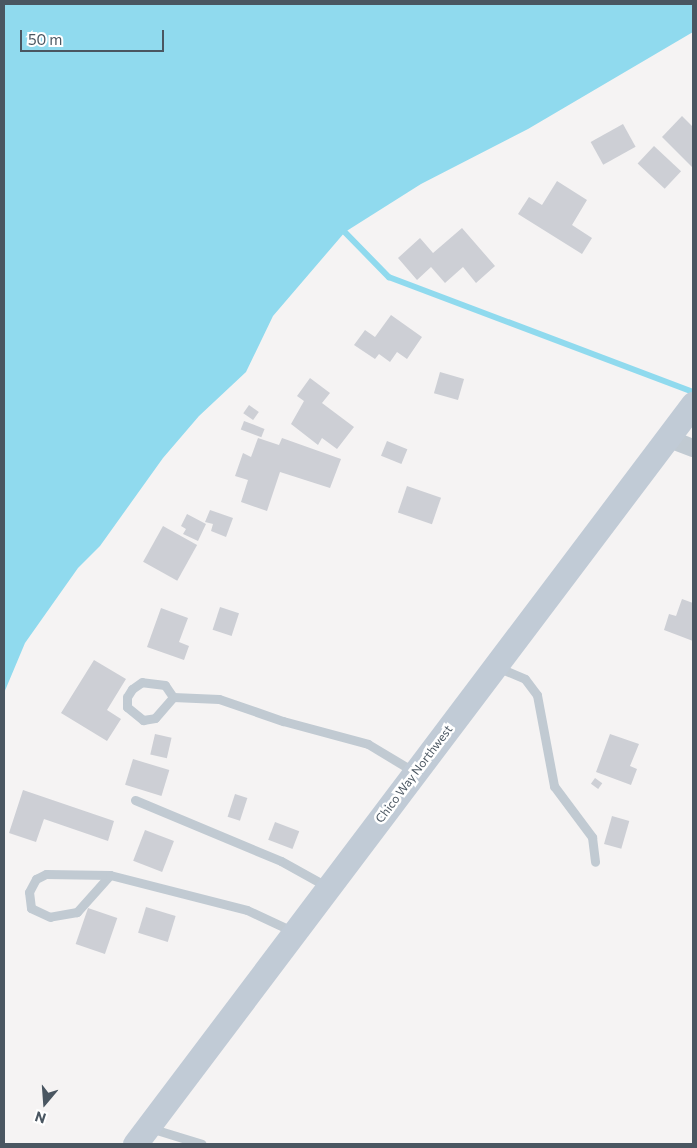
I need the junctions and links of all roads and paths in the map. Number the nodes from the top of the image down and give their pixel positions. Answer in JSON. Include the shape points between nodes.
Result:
{"nodes":[{"id":1,"x":693,"y":404,"type":"edge"},
{"id":2,"x":667,"y":438,"type":"junction"},
{"id":3,"x":693,"y":448,"type":"edge"},
{"id":4,"x":495,"y":666,"type":"junction"},
{"id":5,"x":173,"y":698,"type":"junction"},
{"id":6,"x":416,"y":772,"type":"junction"},
{"id":7,"x":135,"y":800,"type":"dead end"},
{"id":8,"x":594,"y":862,"type":"dead end"},
{"id":9,"x":110,"y":875,"type":"junction"},
{"id":10,"x":328,"y":888,"type":"junction"},
{"id":11,"x":294,"y":932,"type":"junction"},
{"id":12,"x":141,"y":1136,"type":"edge"},
{"id":13,"x":202,"y":1144,"type":"edge"}],
"edges":[{"from":1,"to":2,"type":"main road","name":"Chico Way Northwest"},
{"from":2,"to":3,"type":"street"},
{"from":2,"to":4,"type":"main road","name":"Chico Way Northwest"},
{"from":4,"to":6,"type":"main road","name":"Chico Way Northwest"},
{"from":4,"to":8,"type":"lane","via":[[525,679],[537,695],[554,786],[592,837]]},
{"from":5,"to":5,"type":"lane","via":[[155,718],[142,720],[127,707],[127,697],[142,682],[164,685]]},
{"from":5,"to":6,"type":"lane","via":[[219,698],[283,721],[368,744]]},
{"from":6,"to":10,"type":"main road","name":"Chico Way Northwest"},
{"from":7,"to":10,"type":"lane","via":[[281,861]]},
{"from":9,"to":9,"type":"lane","via":[[46,874],[36,879],[29,892],[32,908],[50,917],[77,912]]},
{"from":9,"to":11,"type":"lane","via":[[247,910]]},
{"from":10,"to":11,"type":"main road","name":"Chico Way Northwest"},
{"from":11,"to":12,"type":"main road","name":"Chico Way Northwest"},
{"from":12,"to":13,"type":"lane"}]}
